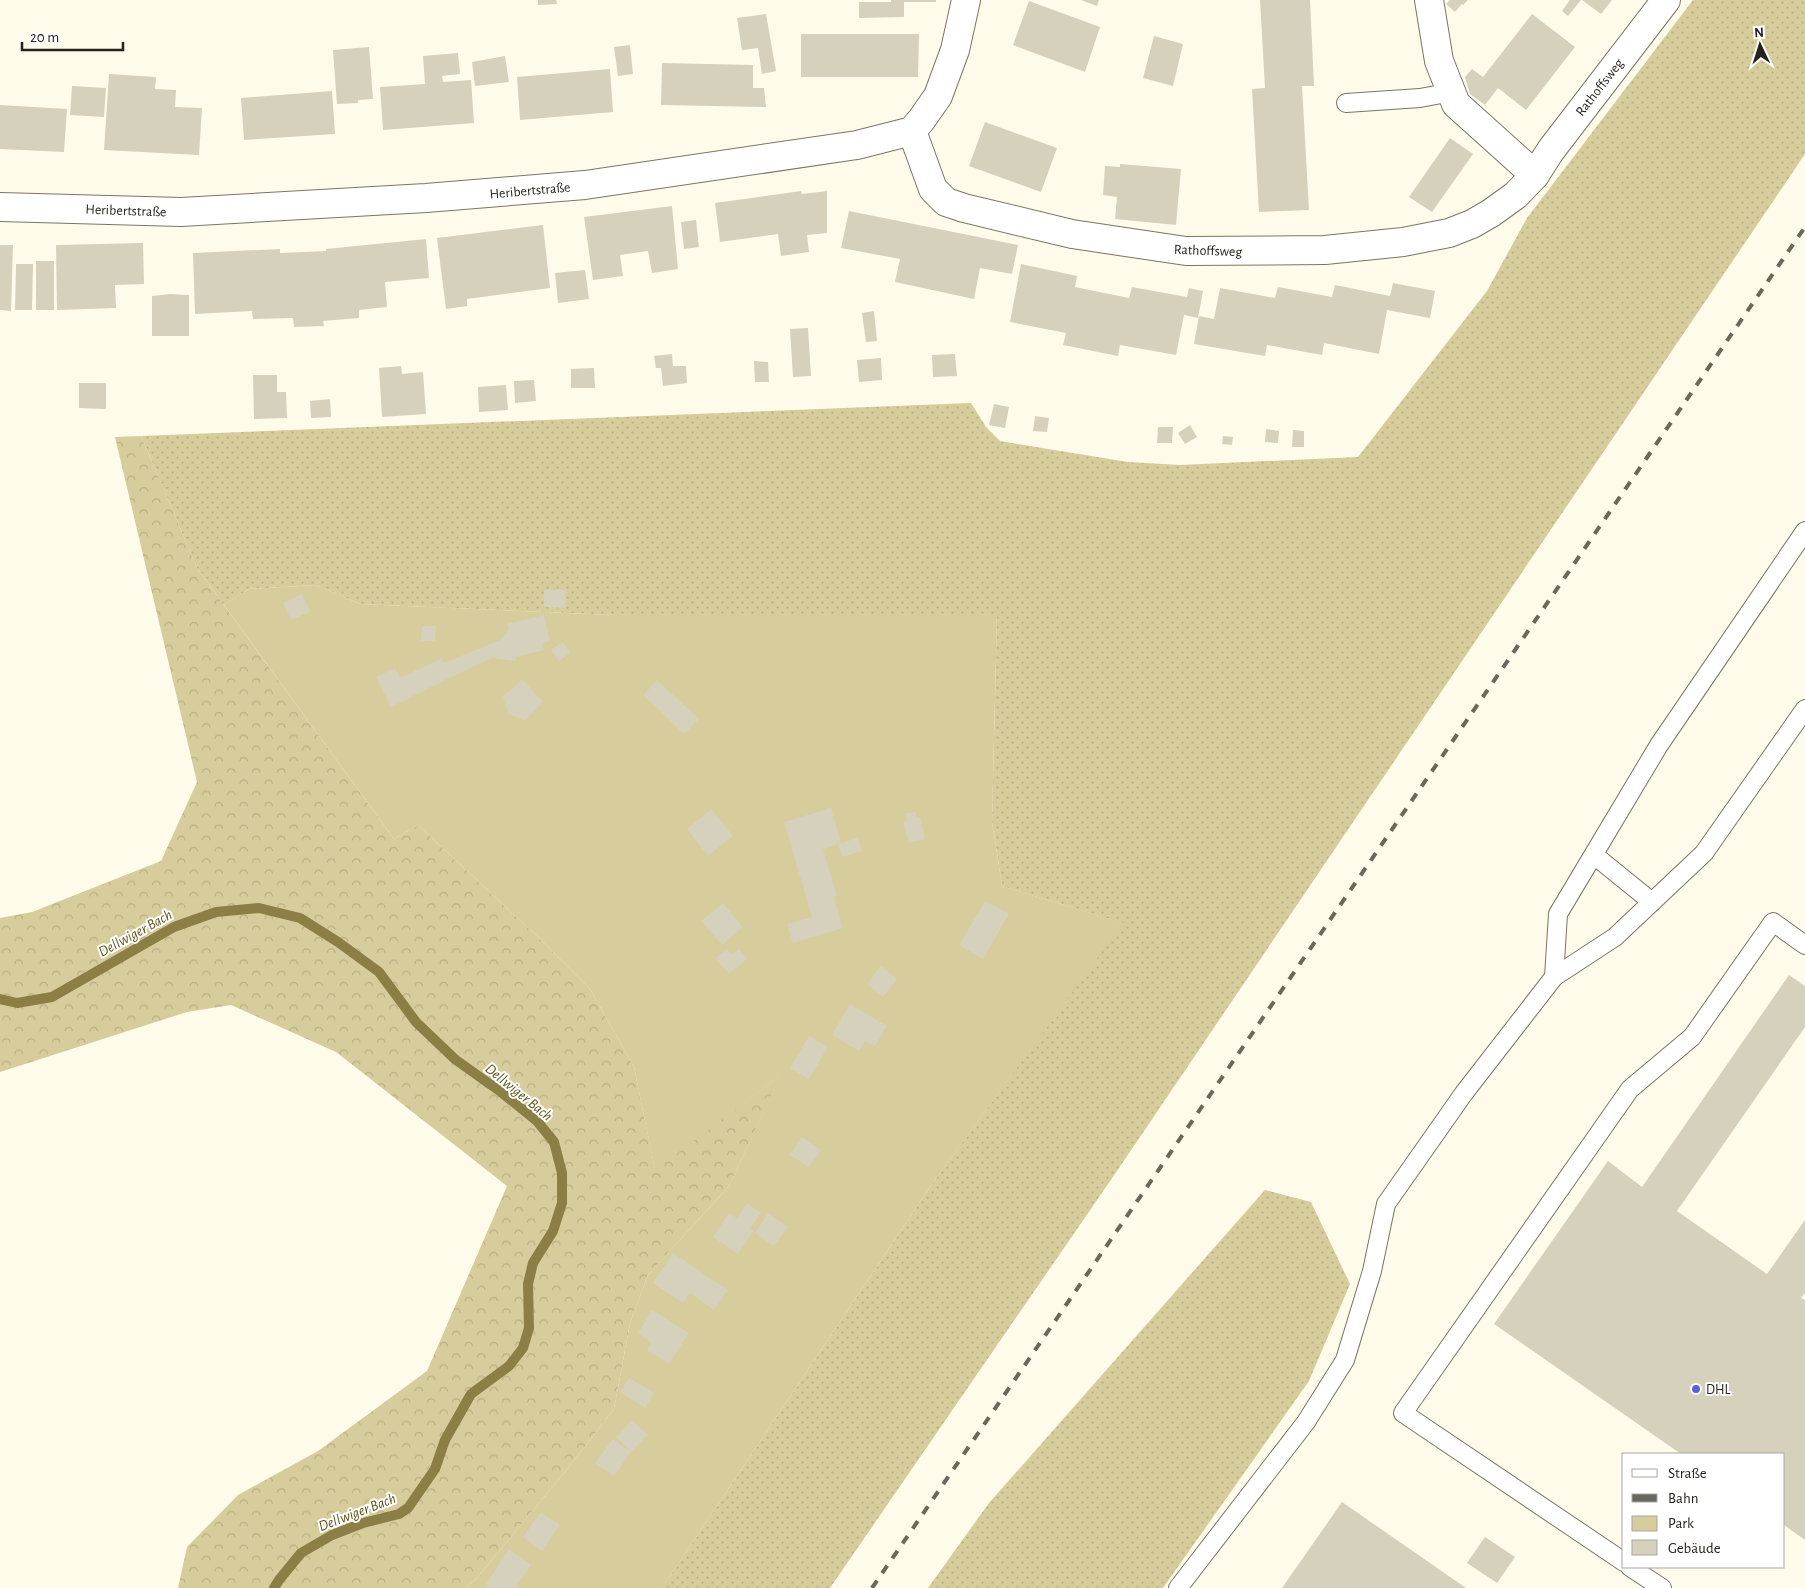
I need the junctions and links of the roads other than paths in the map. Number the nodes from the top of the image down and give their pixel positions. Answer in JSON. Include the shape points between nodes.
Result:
{"nodes":[{"id":1,"x":966,"y":0,"type":"edge"},
{"id":2,"x":1429,"y":0,"type":"edge"},
{"id":3,"x":1666,"y":0,"type":"edge"},
{"id":4,"x":1452,"y":92,"type":"junction"},
{"id":5,"x":1346,"y":103,"type":"dead end"},
{"id":6,"x":912,"y":131,"type":"junction"},
{"id":7,"x":1535,"y":175,"type":"junction"},
{"id":8,"x":0,"y":207,"type":"edge"},
{"id":9,"x":1805,"y":532,"type":"edge"},
{"id":10,"x":1805,"y":709,"type":"edge"},
{"id":11,"x":1594,"y":855,"type":"junction"},
{"id":12,"x":1652,"y":902,"type":"junction"},
{"id":13,"x":1805,"y":945,"type":"edge"},
{"id":14,"x":1554,"y":977,"type":"junction"},
{"id":15,"x":1622,"y":1561,"type":"edge"},
{"id":16,"x":1632,"y":1568,"type":"edge"},
{"id":17,"x":1178,"y":1588,"type":"edge"},
{"id":18,"x":1662,"y":1588,"type":"edge"}],
"edges":[{"from":1,"to":6,"type":"street","via":[[955,50],[938,96]]},
{"from":2,"to":4,"type":"street","via":[[1439,61]]},
{"from":3,"to":7,"type":"street","name":"Rathoffsweg","via":[[1550,150]]},
{"from":4,"to":5,"type":"lane","via":[[1420,98]]},
{"from":4,"to":7,"type":"street","via":[[1456,104]]},
{"from":6,"to":7,"type":"street","name":"Rathoffsweg","via":[[933,189],[946,202],[1072,234],[1186,251],[1325,250],[1426,239],[1461,229],[1492,213]]},
{"from":6,"to":8,"type":"street","name":"Heribertstraße","via":[[857,145],[585,185],[181,212]]},
{"from":9,"to":11,"type":"lane","via":[[1659,745]]},
{"from":10,"to":12,"type":"lane","via":[[1704,853]]},
{"from":11,"to":12,"type":"lane"},
{"from":11,"to":14,"type":"lane","via":[[1558,914]]},
{"from":12,"to":14,"type":"lane","via":[[1615,938]]},
{"from":13,"to":15,"type":"lane","via":[[1773,922],[1692,1037],[1630,1089],[1403,1413]]},
{"from":14,"to":17,"type":"lane","via":[[1464,1093],[1386,1204],[1372,1271],[1345,1360],[1306,1422]]},
{"from":16,"to":18,"type":"lane"}]}
